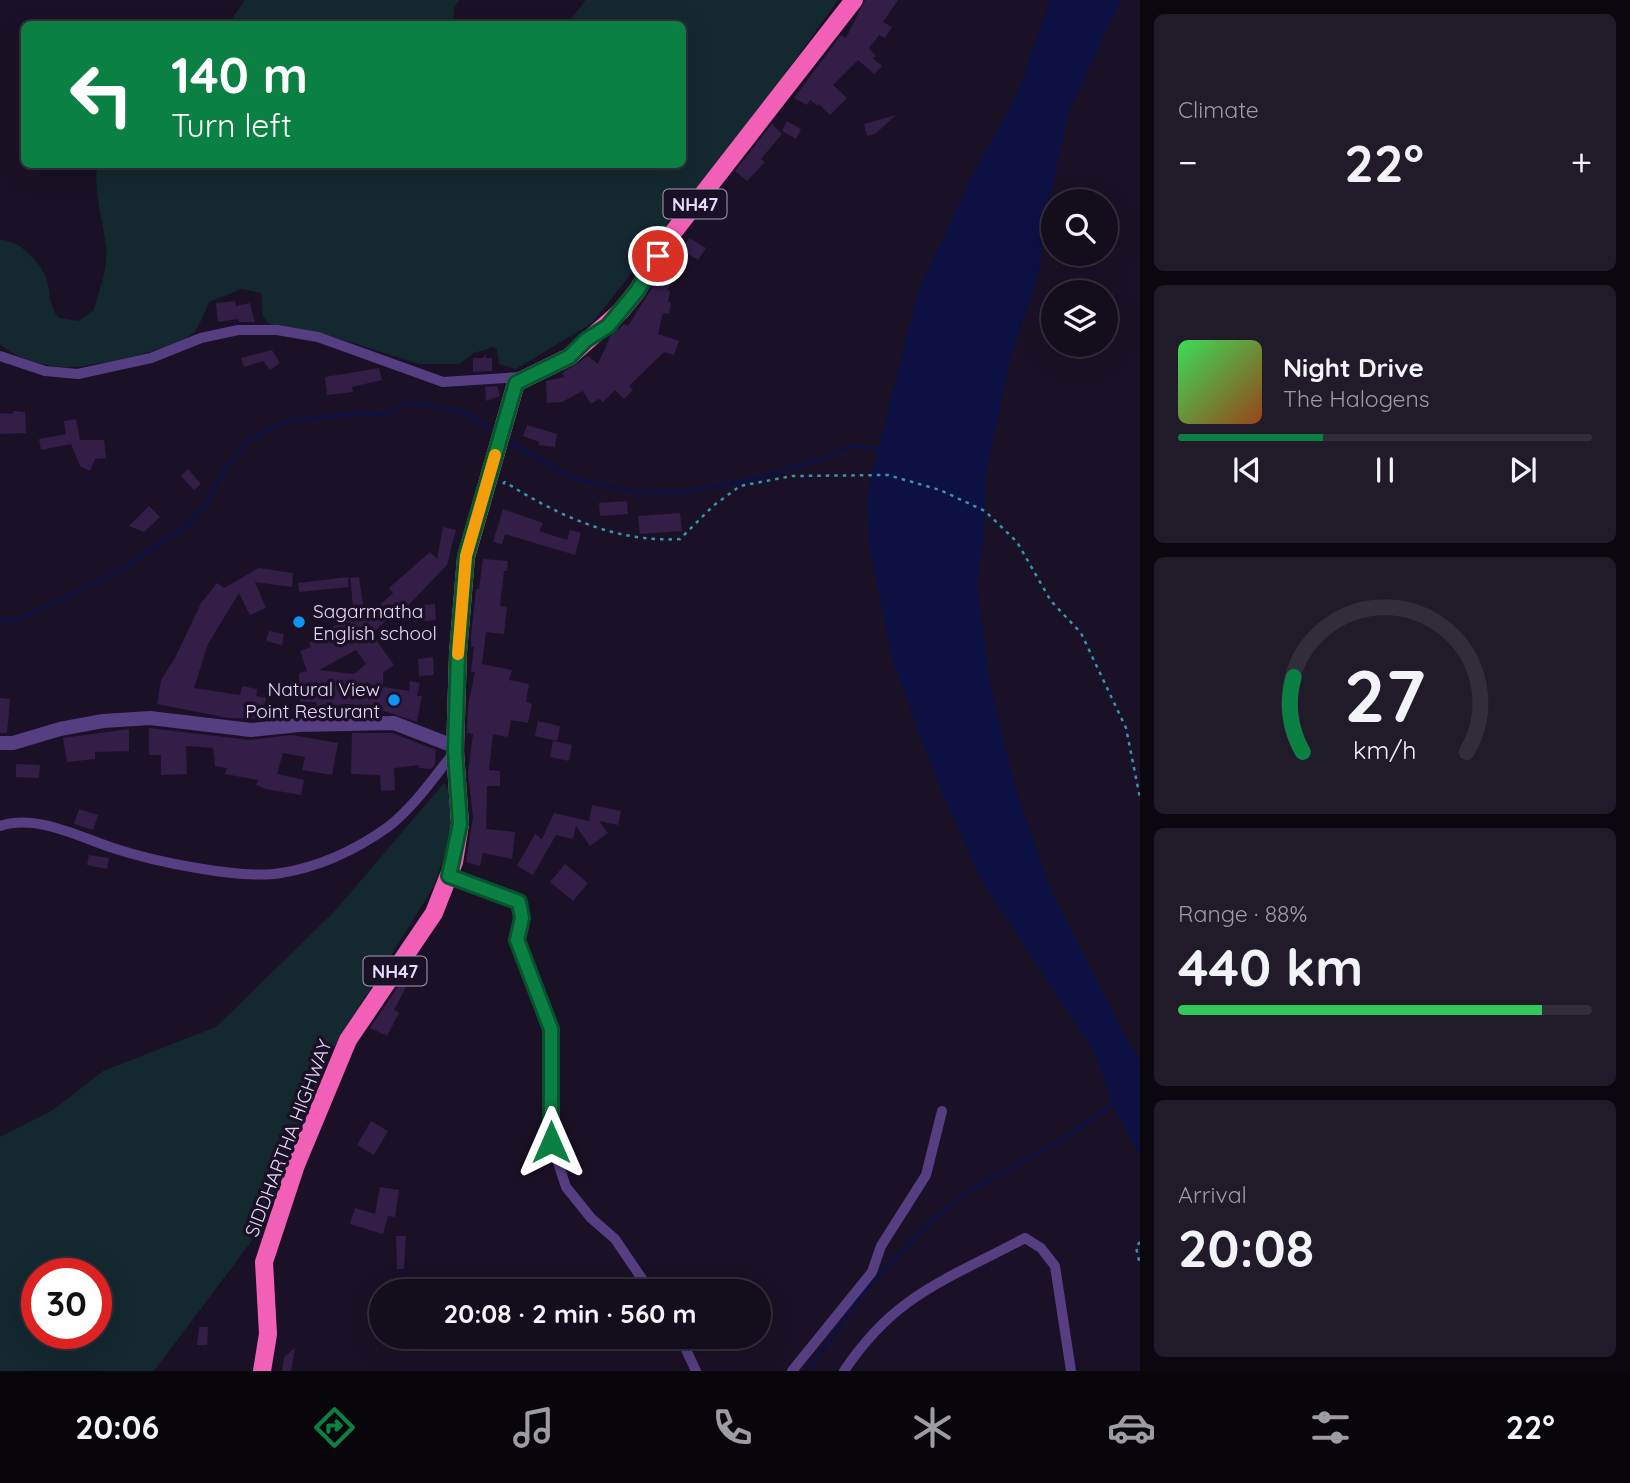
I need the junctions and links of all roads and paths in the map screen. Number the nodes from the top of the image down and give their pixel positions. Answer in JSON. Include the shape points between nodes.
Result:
{"nodes":[{"id":1,"x":854,"y":0,"type":"edge"},
{"id":2,"x":0,"y":356,"type":"edge"},
{"id":3,"x":521,"y":380,"type":"junction"},
{"id":4,"x":499,"y":491,"type":"dead end"},
{"id":5,"x":0,"y":743,"type":"edge"},
{"id":6,"x":455,"y":749,"type":"junction"},
{"id":7,"x":1140,"y":798,"type":"edge"},
{"id":8,"x":0,"y":825,"type":"edge"},
{"id":9,"x":449,"y":876,"type":"junction"},
{"id":10,"x":942,"y":1111,"type":"dead end"},
{"id":11,"x":1140,"y":1242,"type":"edge"},
{"id":12,"x":1140,"y":1265,"type":"edge"},
{"id":13,"x":642,"y":1279,"type":"edge"},
{"id":14,"x":686,"y":1349,"type":"edge"},
{"id":15,"x":262,"y":1371,"type":"edge"},
{"id":16,"x":696,"y":1371,"type":"edge"},
{"id":17,"x":792,"y":1371,"type":"edge"},
{"id":18,"x":844,"y":1371,"type":"edge"},
{"id":19,"x":1071,"y":1371,"type":"edge"}],
"edges":[{"from":1,"to":3,"type":"highway","number":"NH47","via":[[668,239],[620,312],[569,357]]},
{"from":2,"to":3,"type":"street","via":[[45,371],[78,374],[152,358],[201,338],[238,330],[277,330],[318,337],[443,382]]},
{"from":3,"to":6,"type":"highway","name":"SIDDHARTHA HIGHWAY","number":"NH47","via":[[466,556]]},
{"from":4,"to":7,"type":"path","via":[[505,482],[578,522],[652,541],[680,539],[740,486],[792,477],[888,475],[940,490],[985,511],[1017,542],[1051,601],[1082,633],[1126,728]]},
{"from":5,"to":6,"type":"street","via":[[103,720],[150,718],[251,730],[394,723]]},
{"from":6,"to":8,"type":"street","via":[[390,825],[342,855],[281,873],[251,874],[147,856],[18,820]]},
{"from":6,"to":9,"type":"highway","name":"SIDDHARTHA HIGHWAY","number":"NH47","via":[[460,824]]},
{"from":9,"to":13,"type":"street","via":[[519,902],[522,918],[517,940],[551,1029],[551,1142],[566,1187],[615,1239]]},
{"from":9,"to":15,"type":"highway","name":"SIDDHARTHA HIGHWAY","number":"NH47","via":[[434,913],[348,1040],[296,1166],[264,1262],[268,1334]]},
{"from":10,"to":17,"type":"street","via":[[926,1175],[881,1246],[872,1272]]},
{"from":11,"to":12,"type":"path","via":[[1136,1247]]},
{"from":14,"to":16,"type":"street"},
{"from":18,"to":19,"type":"street","via":[[887,1317],[934,1283],[1025,1238],[1041,1248],[1055,1266]]}]}
